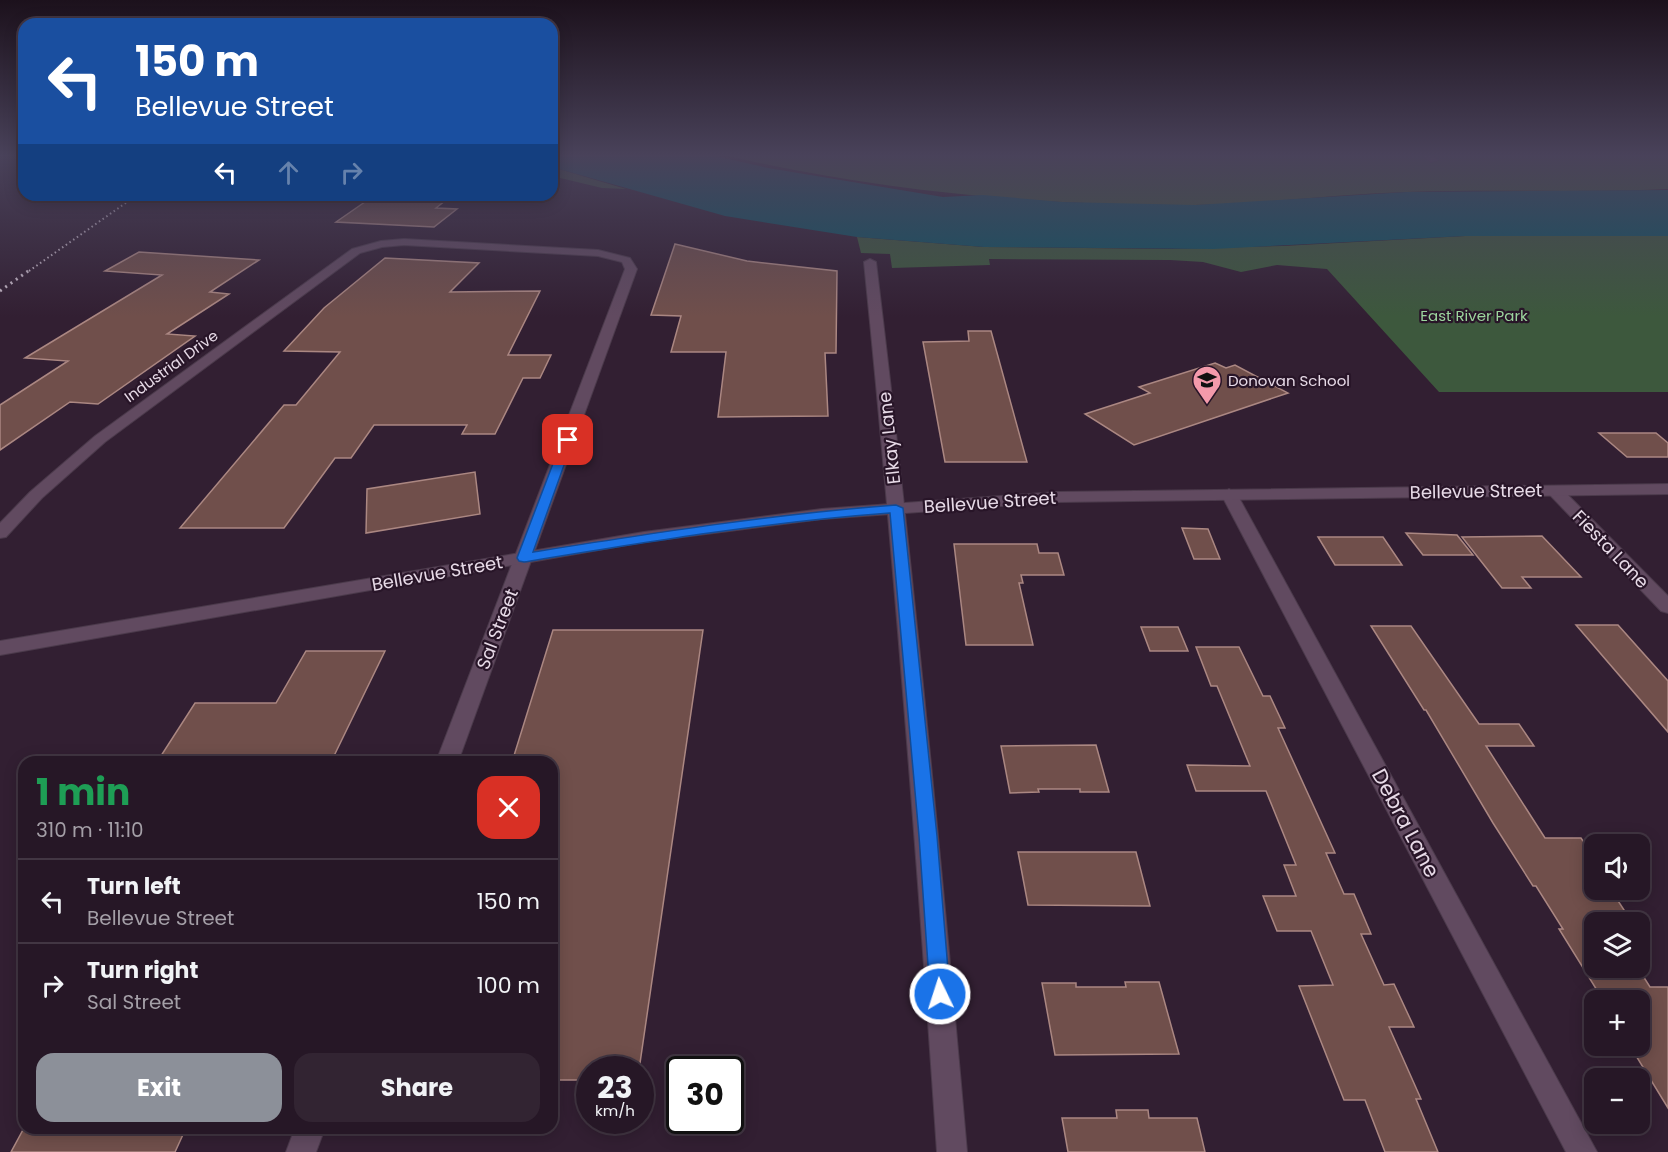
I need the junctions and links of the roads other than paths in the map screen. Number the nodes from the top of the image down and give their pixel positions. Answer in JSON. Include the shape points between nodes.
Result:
{"nodes":[{"id":1,"x":626,"y":260,"type":"joint"},
{"id":2,"x":870,"y":262,"type":"dead end"},
{"id":3,"x":1668,"y":489,"type":"edge"},
{"id":4,"x":1555,"y":490,"type":"junction"},
{"id":5,"x":1229,"y":494,"type":"junction"},
{"id":6,"x":896,"y":508,"type":"junction"},
{"id":7,"x":0,"y":533,"type":"edge"},
{"id":8,"x":524,"y":558,"type":"junction"},
{"id":9,"x":1668,"y":607,"type":"edge"},
{"id":10,"x":0,"y":648,"type":"edge"},
{"id":11,"x":449,"y":756,"type":"edge"},
{"id":12,"x":308,"y":1134,"type":"edge"},
{"id":13,"x":301,"y":1152,"type":"edge"},
{"id":14,"x":952,"y":1152,"type":"edge"},
{"id":15,"x":1582,"y":1152,"type":"edge"}],
"edges":[{"from":1,"to":7,"type":"street","name":"Industrial Drive","via":[[598,253],[404,242],[376,245],[349,255],[100,439],[36,495]]},
{"from":1,"to":8,"type":"street","name":"Sal Street","via":[[631,269]]},
{"from":2,"to":6,"type":"street","name":"Elkay Lane"},
{"from":3,"to":4,"type":"street","name":"Bellevue Street"},
{"from":4,"to":5,"type":"street","name":"Bellevue Street"},
{"from":4,"to":9,"type":"street","name":"Fiesta Lane"},
{"from":5,"to":6,"type":"street","name":"Bellevue Street","via":[[1018,498]]},
{"from":5,"to":15,"type":"street","name":"Debra Lane"},
{"from":6,"to":8,"type":"street","name":"Bellevue Street","via":[[717,527]]},
{"from":6,"to":14,"type":"street","name":"Elkay Lane","via":[[928,836]]},
{"from":8,"to":10,"type":"street","name":"Bellevue Street"},
{"from":8,"to":11,"type":"street","name":"Sal Street"},
{"from":12,"to":13,"type":"street"}]}
